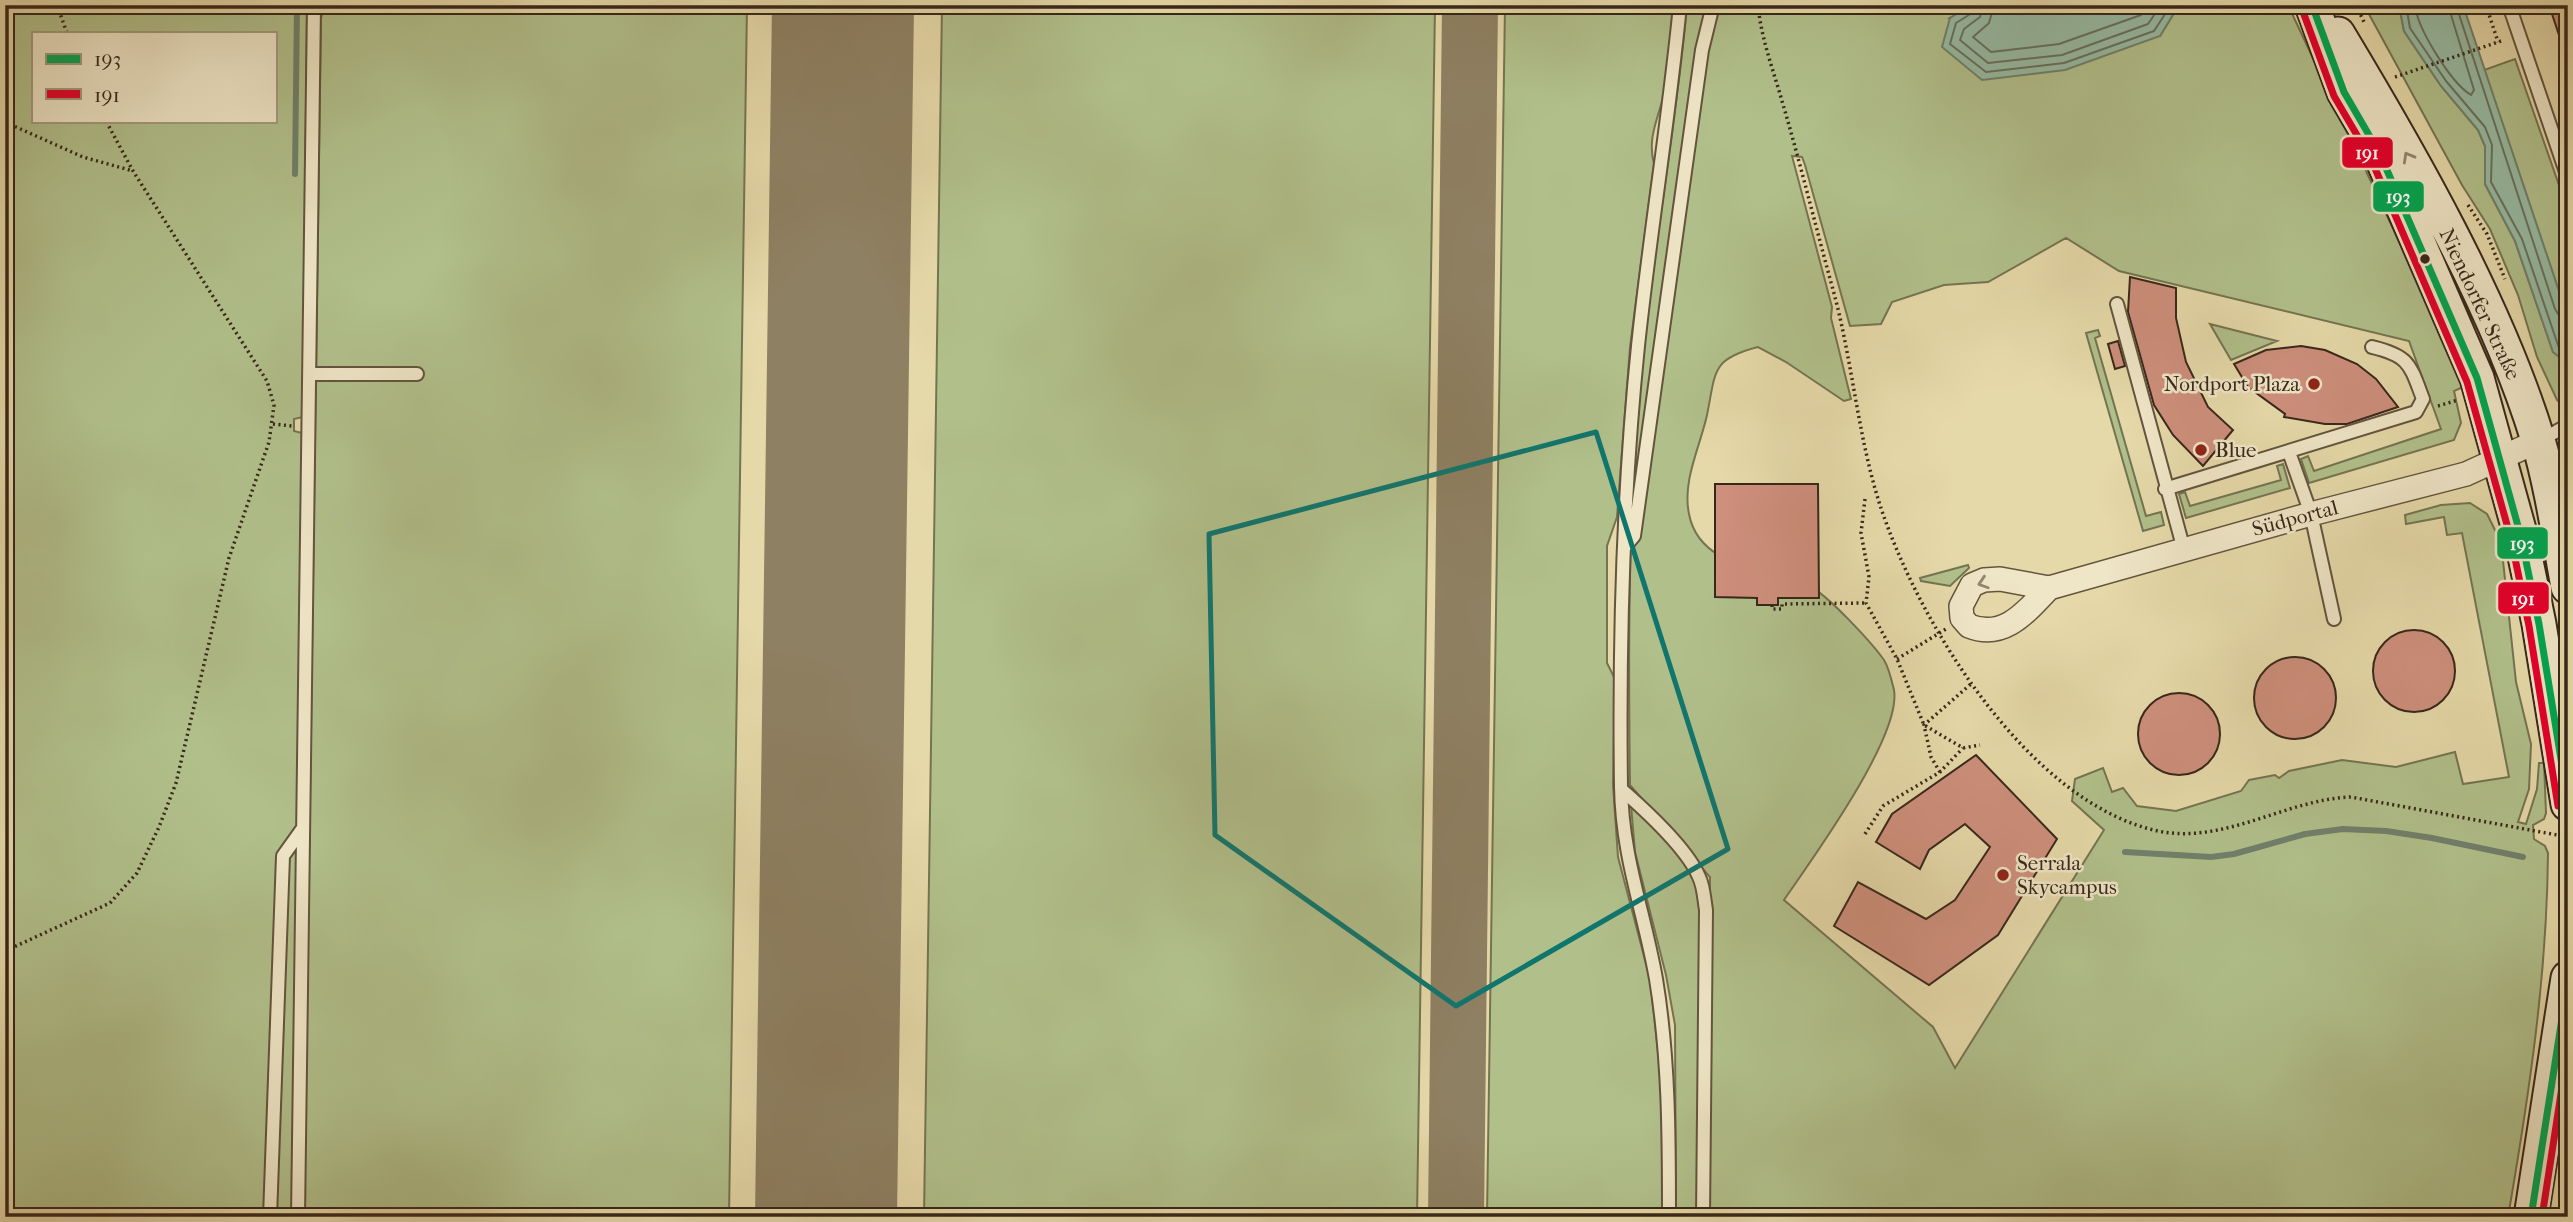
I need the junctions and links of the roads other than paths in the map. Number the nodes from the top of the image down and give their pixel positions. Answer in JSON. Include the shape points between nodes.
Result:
{"nodes":[{"id":1,"x":314,"y":5,"type":"edge"},
{"id":2,"x":1680,"y":5,"type":"edge"},
{"id":3,"x":1713,"y":5,"type":"edge"},
{"id":4,"x":2312,"y":5,"type":"edge"},
{"id":5,"x":2320,"y":5,"type":"edge"},
{"id":6,"x":2509,"y":5,"type":"edge"},
{"id":7,"x":2568,"y":178,"type":"edge"},
{"id":8,"x":2117,"y":304,"type":"dead end"},
{"id":9,"x":2372,"y":347,"type":"dead end"},
{"id":10,"x":310,"y":374,"type":"junction"},
{"id":11,"x":416,"y":374,"type":"dead end"},
{"id":12,"x":2568,"y":425,"type":"edge"},
{"id":13,"x":294,"y":426,"type":"road end"},
{"id":14,"x":309,"y":426,"type":"junction"},
{"id":15,"x":2538,"y":441,"type":"junction"},
{"id":16,"x":2289,"y":453,"type":"junction"},
{"id":17,"x":2500,"y":460,"type":"junction"},
{"id":18,"x":2165,"y":489,"type":"junction"},
{"id":19,"x":2311,"y":513,"type":"junction"},
{"id":20,"x":1624,"y":548,"type":"junction"},
{"id":21,"x":2184,"y":550,"type":"junction"},
{"id":22,"x":2568,"y":587,"type":"edge"},
{"id":23,"x":2049,"y":588,"type":"dead end"},
{"id":24,"x":2334,"y":620,"type":"dead end"},
{"id":25,"x":1621,"y":789,"type":"junction"},
{"id":26,"x":2568,"y":804,"type":"edge"},
{"id":27,"x":303,"y":828,"type":"junction"},
{"id":28,"x":2568,"y":978,"type":"edge"},
{"id":29,"x":270,"y":1217,"type":"edge"},
{"id":30,"x":298,"y":1217,"type":"edge"},
{"id":31,"x":1669,"y":1217,"type":"edge"},
{"id":32,"x":1703,"y":1217,"type":"edge"},
{"id":33,"x":2531,"y":1217,"type":"edge"}],
"edges":[{"from":1,"to":10,"type":"lane"},
{"from":2,"to":20,"type":"lane","via":[[1638,346]]},
{"from":3,"to":20,"type":"lane","via":[[1702,50],[1634,536]]},
{"from":4,"to":17,"type":"main road","name":"Niendorfer Straße","via":[[2344,92],[2380,154],[2477,378]]},
{"from":15,"to":5,"type":"main road","name":"Niendorfer Straße","one_way":true,"via":[[2512,369],[2451,237]]},
{"from":6,"to":7,"type":"lane"},
{"from":8,"to":18,"type":"lane"},
{"from":9,"to":16,"type":"lane","via":[[2406,359],[2423,399],[2420,408]]},
{"from":10,"to":11,"type":"lane"},
{"from":10,"to":14,"type":"lane"},
{"from":12,"to":15,"type":"lane"},
{"from":13,"to":14,"type":"lane"},
{"from":14,"to":27,"type":"lane"},
{"from":15,"to":17,"type":"street","name":"Südportal"},
{"from":15,"to":22,"type":"main road","name":"Niendorfer Straße"},
{"from":16,"to":18,"type":"lane"},
{"from":16,"to":19,"type":"lane"},
{"from":17,"to":19,"type":"street","name":"Südportal","via":[[2466,474]]},
{"from":17,"to":26,"type":"main road","name":"Niendorfer Straße","via":[[2537,611]]},
{"from":18,"to":21,"type":"lane"},
{"from":19,"to":21,"type":"street","name":"Südportal"},
{"from":19,"to":24,"type":"lane"},
{"from":20,"to":25,"type":"lane"},
{"from":21,"to":23,"type":"street","name":"Südportal"},
{"from":25,"to":31,"type":"lane","via":[[1626,857],[1655,977],[1669,1088]]},
{"from":25,"to":32,"type":"lane","via":[[1684,853],[1703,889]]},
{"from":27,"to":29,"type":"lane","via":[[283,856]]},
{"from":27,"to":30,"type":"lane"},
{"from":28,"to":33,"type":"main road"}]}
